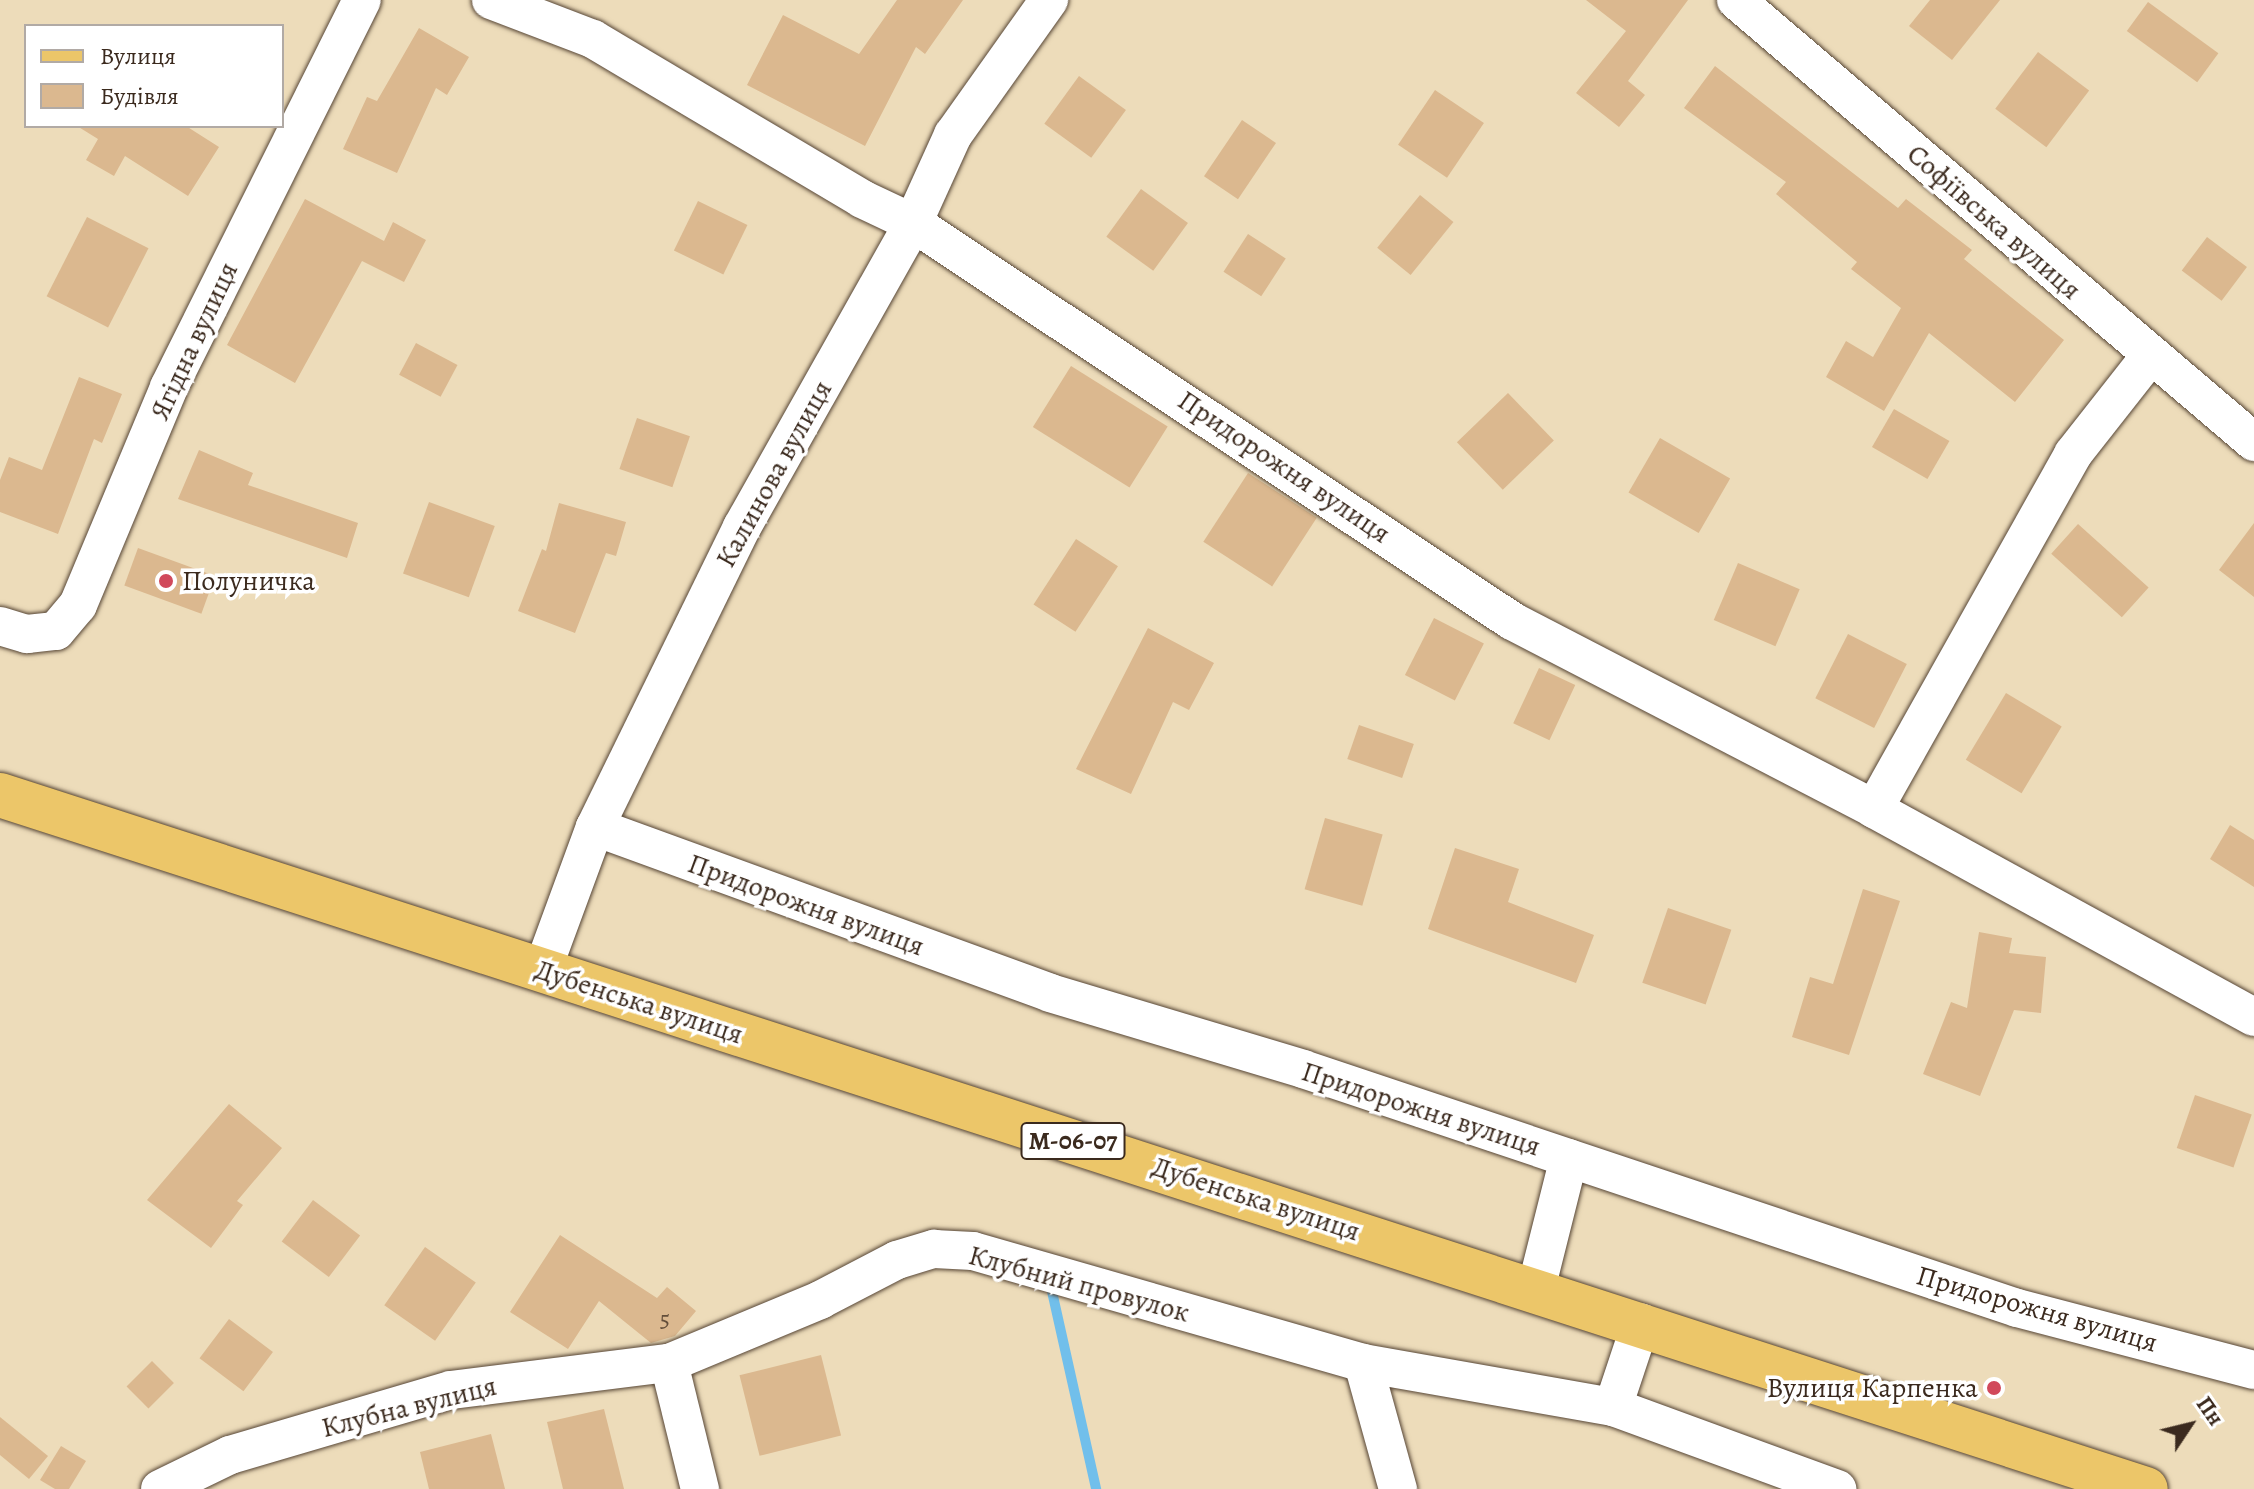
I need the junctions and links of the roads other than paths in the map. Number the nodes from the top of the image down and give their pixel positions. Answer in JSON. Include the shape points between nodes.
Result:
{"nodes":[{"id":1,"x":362,"y":0,"type":"edge"},
{"id":2,"x":491,"y":0,"type":"edge"},
{"id":3,"x":1049,"y":0,"type":"edge"},
{"id":4,"x":1736,"y":0,"type":"edge"},
{"id":5,"x":913,"y":223,"type":"junction"},
{"id":6,"x":2150,"y":356,"type":"junction"},
{"id":7,"x":2254,"y":442,"type":"edge"},
{"id":8,"x":0,"y":626,"type":"edge"},
{"id":9,"x":0,"y":795,"type":"edge"},
{"id":10,"x":1874,"y":809,"type":"junction"},
{"id":11,"x":595,"y":827,"type":"junction"},
{"id":12,"x":542,"y":971,"type":"junction"},
{"id":13,"x":2254,"y":1017,"type":"edge"},
{"id":14,"x":1569,"y":1158,"type":"junction"},
{"id":15,"x":1536,"y":1289,"type":"junction"},
{"id":16,"x":1641,"y":1323,"type":"junction"},
{"id":17,"x":669,"y":1363,"type":"junction"},
{"id":18,"x":1363,"y":1363,"type":"junction"},
{"id":19,"x":2254,"y":1370,"type":"edge"},
{"id":20,"x":1613,"y":1407,"type":"junction"},
{"id":21,"x":160,"y":1489,"type":"edge"},
{"id":22,"x":700,"y":1489,"type":"edge"},
{"id":23,"x":1398,"y":1489,"type":"edge"},
{"id":24,"x":1837,"y":1489,"type":"edge"},
{"id":25,"x":2146,"y":1489,"type":"edge"}],
"edges":[{"from":1,"to":8,"type":"street","name":"Ягідна вулиця","via":[[169,387],[78,605],[56,631],[27,634]]},
{"from":2,"to":5,"type":"street","name":"Придорожня вулиця","via":[[593,39],[862,199]]},
{"from":3,"to":5,"type":"street","name":"Калинова вулиця","via":[[953,135]]},
{"from":4,"to":6,"type":"street","name":"Софіївська вулиця"},
{"from":5,"to":10,"type":"street","name":"Придорожня вулиця","via":[[1512,621]]},
{"from":5,"to":11,"type":"street","name":"Калинова вулиця","via":[[742,527]]},
{"from":6,"to":7,"type":"street","name":"Софіївська вулиця"},
{"from":6,"to":10,"type":"street","via":[[2073,454]]},
{"from":9,"to":12,"type":"main road","name":"Дубенська вулиця","number":"М-06-07"},
{"from":10,"to":13,"type":"street","name":"Придорожня вулиця"},
{"from":11,"to":12,"type":"street","name":"Калинова вулиця"},
{"from":11,"to":14,"type":"street","name":"Придорожня вулиця","via":[[1050,993],[1303,1069]]},
{"from":12,"to":15,"type":"main road","name":"Дубенська вулиця","number":"М-06-07"},
{"from":14,"to":15,"type":"street"},
{"from":14,"to":19,"type":"street","name":"Придорожня вулиця","via":[[2017,1308]]},
{"from":15,"to":16,"type":"main road","name":"Дубенська вулиця","number":"М-06-07"},
{"from":16,"to":20,"type":"street"},
{"from":16,"to":25,"type":"main road","name":"Дубенська вулиця","number":"М-06-07"},
{"from":17,"to":18,"type":"street","name":"Клубний провулок","via":[[820,1300],[897,1260],[934,1249],[973,1251]]},
{"from":17,"to":21,"type":"street","name":"Клубна вулиця","via":[[451,1390],[230,1455]]},
{"from":17,"to":22,"type":"street"},
{"from":18,"to":20,"type":"street","name":"Клубний провулок"},
{"from":18,"to":23,"type":"street"},
{"from":20,"to":24,"type":"street","name":"Клубний провулок"}]}
